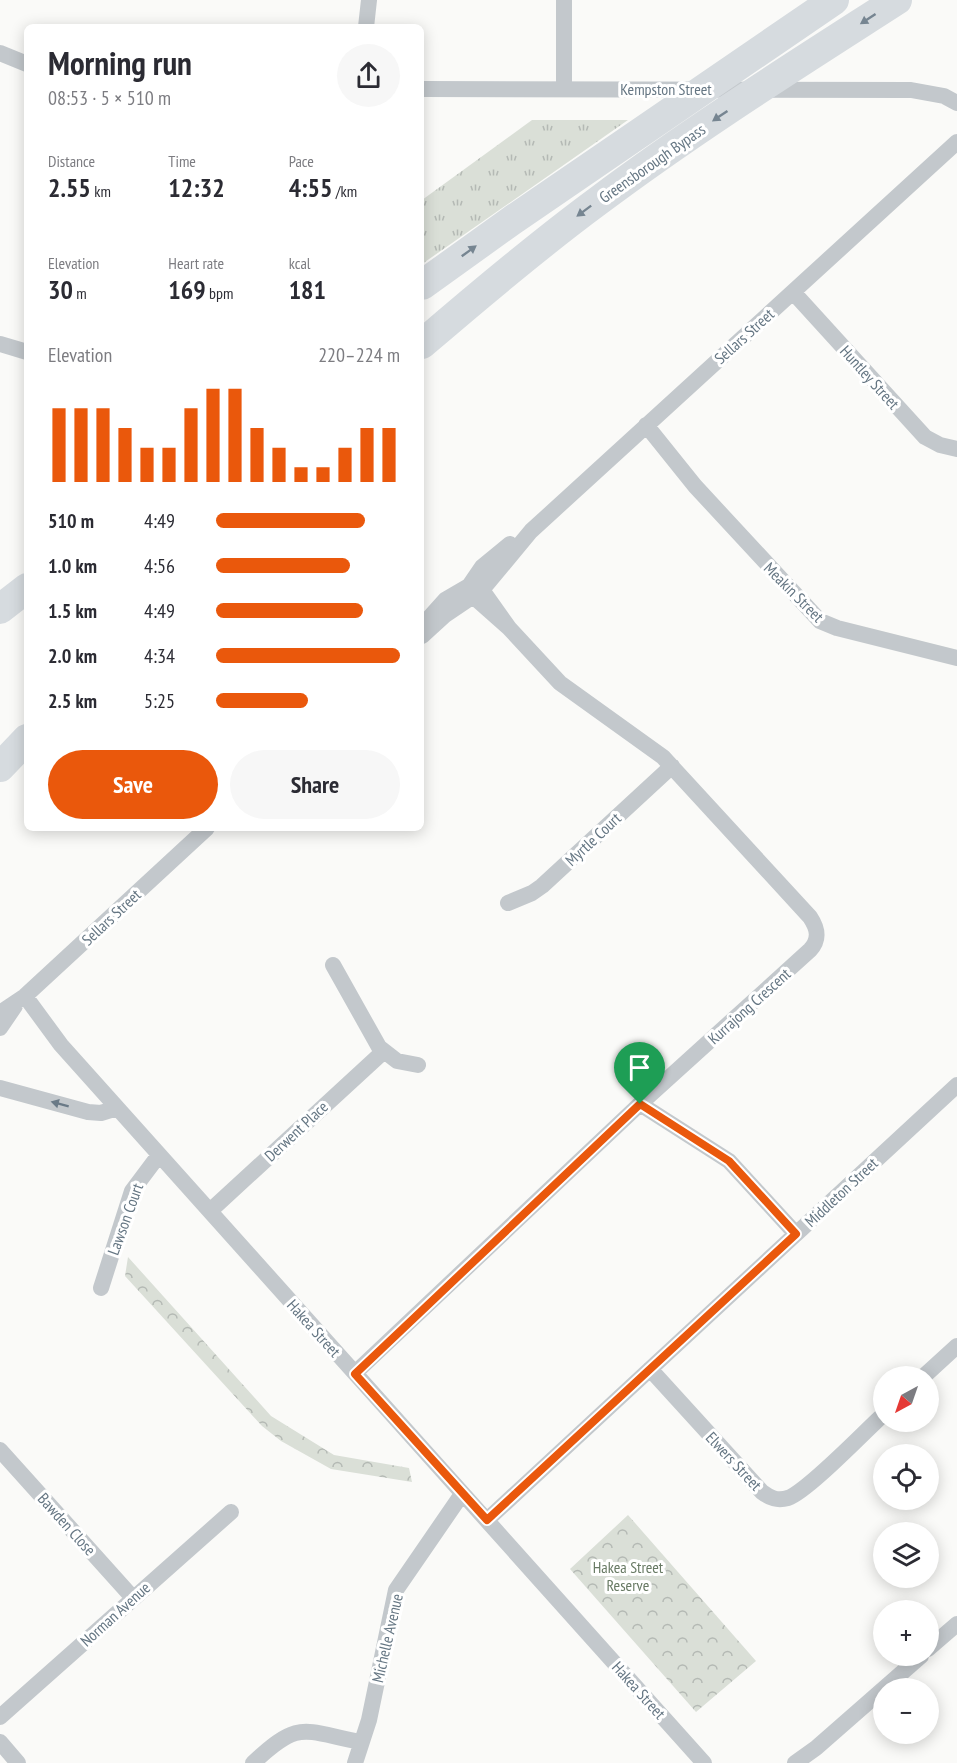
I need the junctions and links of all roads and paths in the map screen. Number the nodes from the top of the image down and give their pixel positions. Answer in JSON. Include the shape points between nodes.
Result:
{"nodes":[{"id":1,"x":369,"y":0,"type":"edge"},
{"id":2,"x":564,"y":0,"type":"edge"},
{"id":3,"x":834,"y":0,"type":"edge"},
{"id":4,"x":897,"y":0,"type":"edge"},
{"id":5,"x":366,"y":24,"type":"edge"},
{"id":6,"x":0,"y":53,"type":"edge"},
{"id":7,"x":24,"y":62,"type":"edge"},
{"id":8,"x":424,"y":89,"type":"edge"},
{"id":9,"x":564,"y":89,"type":"junction"},
{"id":10,"x":911,"y":90,"type":"junction"},
{"id":11,"x":957,"y":90,"type":"edge"},
{"id":12,"x":957,"y":103,"type":"edge"},
{"id":13,"x":957,"y":142,"type":"edge"},
{"id":14,"x":424,"y":284,"type":"edge"},
{"id":15,"x":793,"y":292,"type":"junction"},
{"id":16,"x":424,"y":342,"type":"edge"},
{"id":17,"x":0,"y":344,"type":"edge"},
{"id":18,"x":24,"y":351,"type":"edge"},
{"id":19,"x":642,"y":429,"type":"junction"},
{"id":20,"x":957,"y":449,"type":"edge"},
{"id":21,"x":24,"y":590,"type":"edge"},
{"id":22,"x":475,"y":591,"type":"junction"},
{"id":23,"x":0,"y":609,"type":"edge"},
{"id":24,"x":424,"y":625,"type":"edge"},
{"id":25,"x":424,"y":634,"type":"edge"},
{"id":26,"x":957,"y":658,"type":"edge"},
{"id":27,"x":24,"y":742,"type":"edge"},
{"id":28,"x":672,"y":766,"type":"junction"},
{"id":29,"x":0,"y":767,"type":"edge"},
{"id":30,"x":204,"y":831,"type":"edge"},
{"id":31,"x":508,"y":903,"type":"dead end"},
{"id":32,"x":333,"y":965,"type":"dead end"},
{"id":33,"x":13,"y":1005,"type":"edge"},
{"id":34,"x":0,"y":1028,"type":"edge"},
{"id":35,"x":382,"y":1052,"type":"junction"},
{"id":36,"x":418,"y":1065,"type":"dead end"},
{"id":37,"x":957,"y":1085,"type":"edge"},
{"id":38,"x":0,"y":1089,"type":"edge"},
{"id":39,"x":640,"y":1104,"type":"junction"},
{"id":40,"x":117,"y":1108,"type":"junction"},
{"id":41,"x":159,"y":1155,"type":"junction"},
{"id":42,"x":210,"y":1211,"type":"junction"},
{"id":43,"x":796,"y":1234,"type":"junction"},
{"id":44,"x":100,"y":1288,"type":"dead end"},
{"id":45,"x":957,"y":1346,"type":"edge"},
{"id":46,"x":935,"y":1366,"type":"edge"},
{"id":47,"x":650,"y":1369,"type":"junction"},
{"id":48,"x":355,"y":1374,"type":"junction"},
{"id":49,"x":873,"y":1424,"type":"edge"},
{"id":50,"x":0,"y":1450,"type":"edge"},
{"id":51,"x":462,"y":1494,"type":"junction"},
{"id":52,"x":231,"y":1512,"type":"dead end"},
{"id":53,"x":487,"y":1520,"type":"junction"},
{"id":54,"x":133,"y":1598,"type":"junction"},
{"id":55,"x":957,"y":1624,"type":"edge"},
{"id":56,"x":939,"y":1640,"type":"edge"},
{"id":57,"x":910,"y":1666,"type":"edge"},
{"id":58,"x":0,"y":1717,"type":"edge"},
{"id":59,"x":0,"y":1742,"type":"edge"},
{"id":60,"x":362,"y":1743,"type":"junction"},
{"id":61,"x":816,"y":1748,"type":"junction"},
{"id":62,"x":18,"y":1763,"type":"edge"},
{"id":63,"x":253,"y":1763,"type":"edge"},
{"id":64,"x":354,"y":1763,"type":"edge"},
{"id":65,"x":704,"y":1763,"type":"edge"},
{"id":66,"x":795,"y":1763,"type":"edge"},
{"id":67,"x":804,"y":1763,"type":"edge"}],
"edges":[{"from":1,"to":5,"type":"street"},
{"from":2,"to":9,"type":"street"},
{"from":14,"to":3,"type":"highway","name":"Greensborough Bypass","one_way":true},
{"from":4,"to":16,"type":"highway","name":"Greensborough Bypass","one_way":true,"via":[[683,141],[564,227]]},
{"from":6,"to":7,"type":"street"},
{"from":8,"to":9,"type":"street","name":"Kempston Street"},
{"from":9,"to":10,"type":"street","name":"Kempston Street"},
{"from":10,"to":11,"type":"street","name":"Kempston Street","via":[[932,85]]},
{"from":10,"to":12,"type":"street","name":"Kempston Street","via":[[944,96]]},
{"from":13,"to":15,"type":"street","name":"Sellars Street"},
{"from":15,"to":19,"type":"street","name":"Sellars Street"},
{"from":15,"to":20,"type":"street","name":"Huntley Street","via":[[925,437]]},
{"from":17,"to":18,"type":"street"},
{"from":19,"to":22,"type":"street","name":"Sellars Street","via":[[531,531],[489,560]]},
{"from":19,"to":26,"type":"street","name":"Meakin Street","via":[[820,621]]},
{"from":21,"to":23,"type":"highway"},
{"from":22,"to":24,"type":"street","name":"Sellars Street","via":[[445,600]]},
{"from":22,"to":25,"type":"street","name":"Sellars Street"},
{"from":22,"to":28,"type":"street","name":"Kurrajong Crescent","via":[[560,683]]},
{"from":27,"to":29,"type":"highway"},
{"from":28,"to":31,"type":"street","name":"Myrtle Court","via":[[542,886]]},
{"from":28,"to":39,"type":"street","name":"Kurrajong Crescent","via":[[810,917],[817,938],[810,950]]},
{"from":30,"to":33,"type":"street","name":"Sellars Street"},
{"from":32,"to":35,"type":"street"},
{"from":33,"to":34,"type":"street","name":"Sellars Street"},
{"from":33,"to":40,"type":"street","name":"Hakea Street","via":[[61,1045]]},
{"from":35,"to":36,"type":"street","via":[[398,1061]]},
{"from":35,"to":42,"type":"street","name":"Derwent Place"},
{"from":37,"to":43,"type":"street","name":"Middleton Street"},
{"from":40,"to":38,"type":"street","one_way":true,"via":[[88,1112]]},
{"from":39,"to":43,"type":"street","via":[[729,1161]]},
{"from":39,"to":48,"type":"street","name":"Kurrajong Crescent"},
{"from":40,"to":41,"type":"street","name":"Hakea Street"},
{"from":41,"to":42,"type":"street","name":"Hakea Street"},
{"from":41,"to":44,"type":"street","name":"Lawson Court","via":[[132,1191]]},
{"from":42,"to":48,"type":"street","name":"Hakea Street"},
{"from":43,"to":47,"type":"street","name":"Middleton Street"},
{"from":45,"to":46,"type":"street"},
{"from":47,"to":49,"type":"street","name":"Elwers Street","via":[[762,1492],[776,1500],[803,1488]]},
{"from":47,"to":53,"type":"street","name":"Middleton Street"},
{"from":48,"to":51,"type":"street","name":"Hakea Street"},
{"from":50,"to":54,"type":"street","name":"Bawden Close"},
{"from":51,"to":53,"type":"street","name":"Hakea Street"},
{"from":51,"to":60,"type":"street","name":"Michelle Avenue","via":[[396,1590]]},
{"from":52,"to":54,"type":"street","name":"Norman Avenue"},
{"from":53,"to":65,"type":"street","name":"Hakea Street"},
{"from":54,"to":58,"type":"street","name":"Norman Avenue"},
{"from":55,"to":56,"type":"street"},
{"from":57,"to":61,"type":"street"},
{"from":59,"to":62,"type":"street"},
{"from":60,"to":63,"type":"street","via":[[298,1731],[280,1739]]},
{"from":60,"to":64,"type":"street","name":"Michelle Avenue"},
{"from":61,"to":66,"type":"street"},
{"from":61,"to":67,"type":"street"}]}
